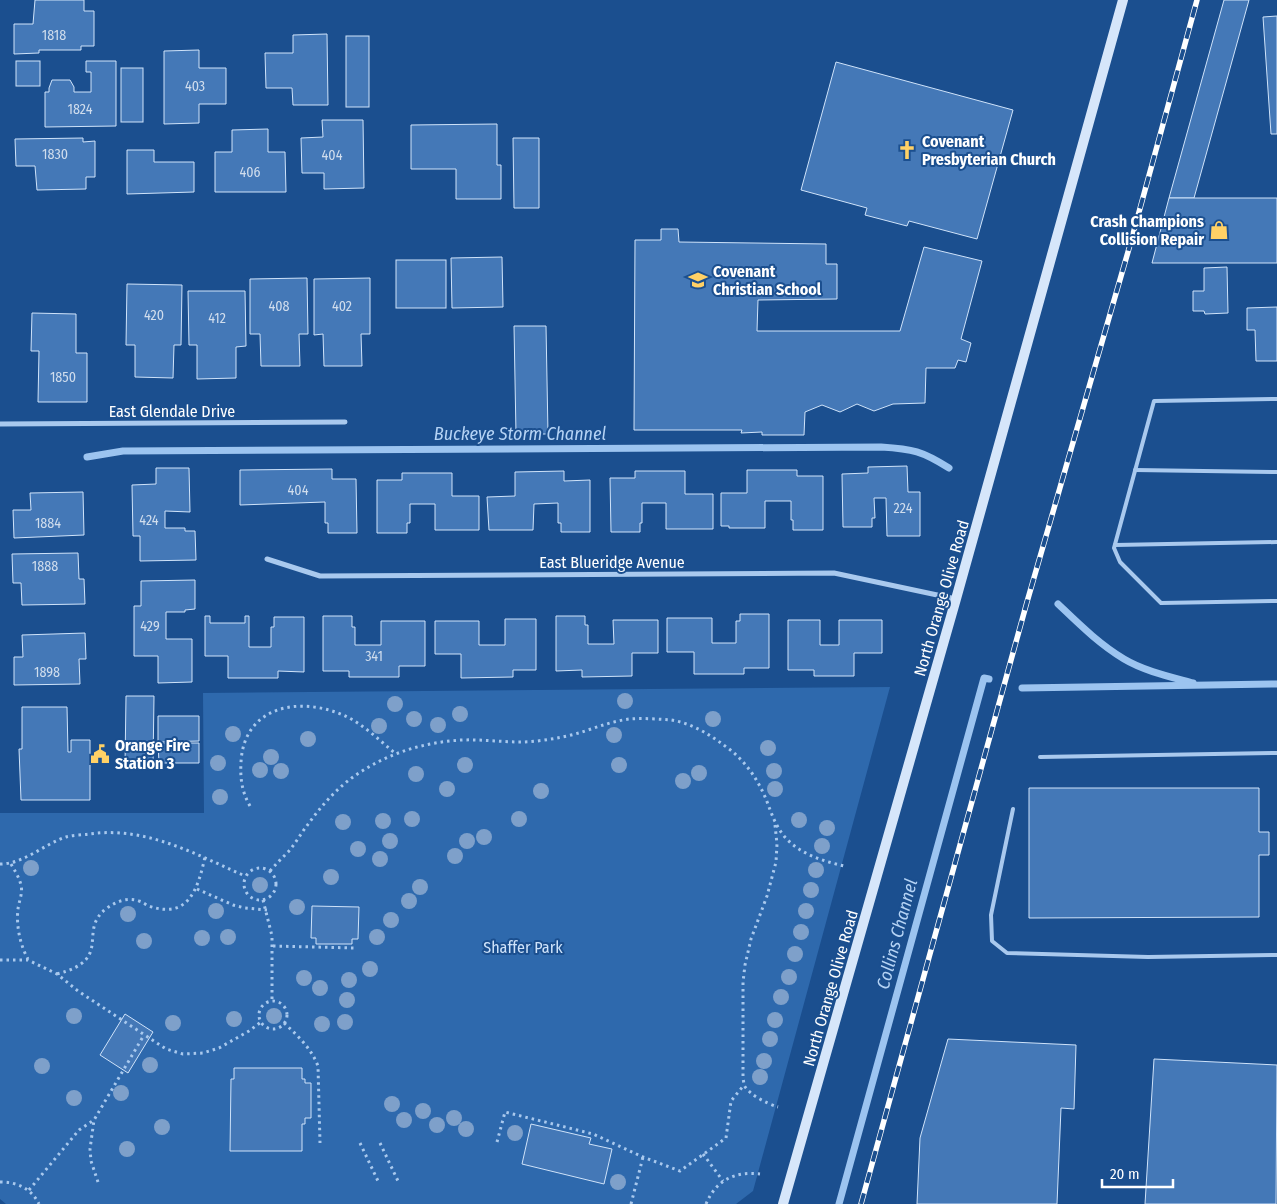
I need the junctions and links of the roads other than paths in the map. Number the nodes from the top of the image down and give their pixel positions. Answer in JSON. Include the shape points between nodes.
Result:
{"nodes":[{"id":1,"x":1123,"y":0,"type":"edge"},
{"id":2,"x":1277,"y":399,"type":"edge"},
{"id":3,"x":345,"y":422,"type":"dead end"},
{"id":4,"x":0,"y":424,"type":"edge"},
{"id":5,"x":1135,"y":470,"type":"junction"},
{"id":6,"x":1277,"y":472,"type":"edge"},
{"id":7,"x":1277,"y":542,"type":"edge"},
{"id":8,"x":1115,"y":545,"type":"junction"},
{"id":9,"x":267,"y":559,"type":"dead end"},
{"id":10,"x":956,"y":599,"type":"junction"},
{"id":11,"x":1277,"y":601,"type":"edge"},
{"id":12,"x":1277,"y":753,"type":"edge"},
{"id":13,"x":1040,"y":756,"type":"dead end"},
{"id":14,"x":1013,"y":809,"type":"dead end"},
{"id":15,"x":1277,"y":956,"type":"edge"},
{"id":16,"x":784,"y":1204,"type":"edge"}],
"edges":[{"from":1,"to":10,"type":"street","name":"North Orange Olive Road"},
{"from":2,"to":5,"type":"lane","via":[[1154,401]]},
{"from":3,"to":4,"type":"street","name":"East Glendale Drive"},
{"from":5,"to":6,"type":"lane"},
{"from":5,"to":8,"type":"lane"},
{"from":7,"to":8,"type":"lane"},
{"from":8,"to":11,"type":"lane","via":[[1120,562],[1160,603]]},
{"from":9,"to":10,"type":"street","name":"East Blueridge Avenue","via":[[320,576],[834,573]]},
{"from":10,"to":16,"type":"street","name":"North Orange Olive Road"},
{"from":12,"to":13,"type":"lane"},
{"from":14,"to":15,"type":"lane","via":[[991,915],[992,940],[1007,953]]}]}
